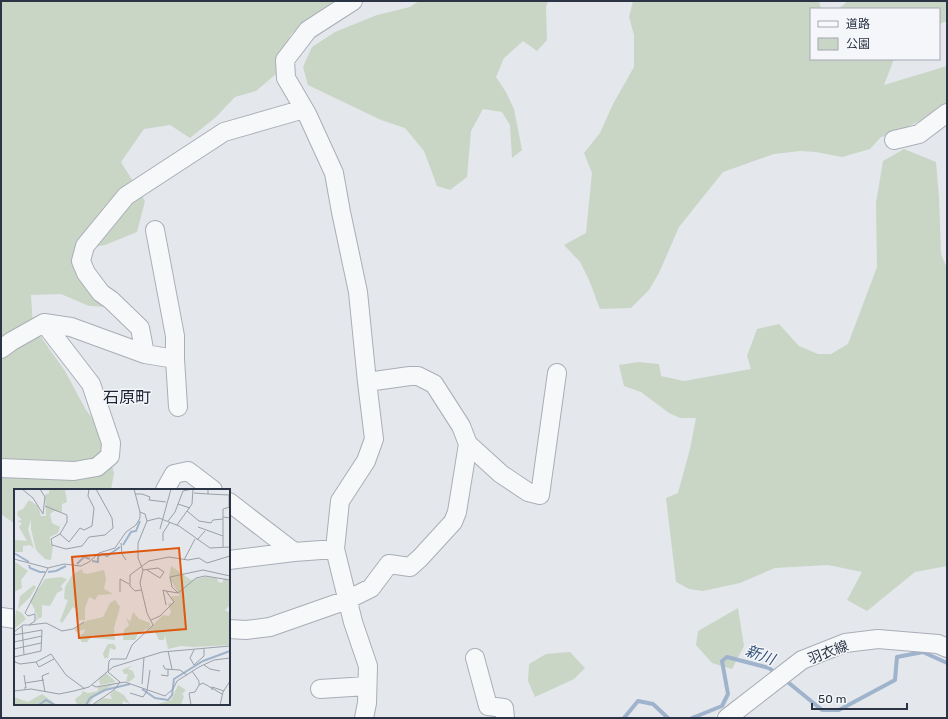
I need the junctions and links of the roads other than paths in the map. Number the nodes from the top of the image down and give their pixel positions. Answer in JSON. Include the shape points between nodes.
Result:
{"nodes":[{"id":1,"x":353,"y":1,"type":"edge"},
{"id":2,"x":304,"y":109,"type":"junction"},
{"id":3,"x":947,"y":113,"type":"edge"},
{"id":4,"x":894,"y":140,"type":"dead end"},
{"id":5,"x":155,"y":230,"type":"dead end"},
{"id":6,"x":44,"y":323,"type":"junction"},
{"id":7,"x":1,"y":349,"type":"edge"},
{"id":8,"x":145,"y":354,"type":"junction"},
{"id":9,"x":175,"y":359,"type":"junction"},
{"id":10,"x":557,"y":373,"type":"dead end"},
{"id":11,"x":367,"y":382,"type":"junction"},
{"id":12,"x":178,"y":407,"type":"dead end"},
{"id":13,"x":468,"y":444,"type":"junction"},
{"id":14,"x":1,"y":468,"type":"edge"},
{"id":15,"x":166,"y":489,"type":"edge"},
{"id":16,"x":212,"y":489,"type":"edge"},
{"id":17,"x":230,"y":503,"type":"edge"},
{"id":18,"x":335,"y":550,"type":"junction"},
{"id":19,"x":294,"y":552,"type":"junction"},
{"id":20,"x":230,"y":560,"type":"edge"},
{"id":21,"x":347,"y":600,"type":"junction"},
{"id":22,"x":1,"y":617,"type":"edge"},
{"id":23,"x":14,"y":619,"type":"edge"},
{"id":24,"x":230,"y":629,"type":"edge"},
{"id":25,"x":947,"y":648,"type":"edge"},
{"id":26,"x":475,"y":658,"type":"dead end"},
{"id":27,"x":367,"y":686,"type":"junction"},
{"id":28,"x":320,"y":689,"type":"dead end"},
{"id":29,"x":364,"y":718,"type":"edge"},
{"id":30,"x":505,"y":718,"type":"edge"},
{"id":31,"x":727,"y":718,"type":"edge"}],
"edges":[{"from":1,"to":2,"type":"street","via":[[308,30],[285,60],[286,78]]},
{"from":2,"to":8,"type":"street","via":[[224,132],[126,196],[85,246],[81,262],[86,273],[101,293],[140,328]]},
{"from":2,"to":11,"type":"street","via":[[334,173],[358,292]]},
{"from":3,"to":4,"type":"street","via":[[920,134]]},
{"from":5,"to":9,"type":"street","via":[[175,336]]},
{"from":6,"to":7,"type":"street"},
{"from":6,"to":8,"type":"street","via":[[71,327]]},
{"from":6,"to":14,"type":"street","via":[[91,384],[111,443],[110,456],[97,467],[74,471]]},
{"from":8,"to":9,"type":"street"},
{"from":9,"to":12,"type":"street"},
{"from":10,"to":13,"type":"street","via":[[540,495],[528,492],[501,474]]},
{"from":11,"to":13,"type":"street","via":[[418,376],[434,384],[461,426]]},
{"from":11,"to":18,"type":"street","via":[[374,439],[366,461],[340,501]]},
{"from":13,"to":21,"type":"street","via":[[457,512],[453,522],[410,567],[389,564],[371,588]]},
{"from":15,"to":16,"type":"street","via":[[174,474],[188,471]]},
{"from":17,"to":19,"type":"street"},
{"from":18,"to":19,"type":"street"},
{"from":18,"to":21,"type":"street"},
{"from":19,"to":20,"type":"street"},
{"from":21,"to":24,"type":"street","via":[[270,628]]},
{"from":21,"to":27,"type":"street","via":[[368,666]]},
{"from":22,"to":23,"type":"street"},
{"from":25,"to":31,"type":"street","name":"羽衣線","via":[[938,644],[878,639],[845,643],[802,660]]},
{"from":26,"to":30,"type":"street","via":[[488,706],[504,708]]},
{"from":27,"to":28,"type":"street"},
{"from":27,"to":29,"type":"street"}]}
